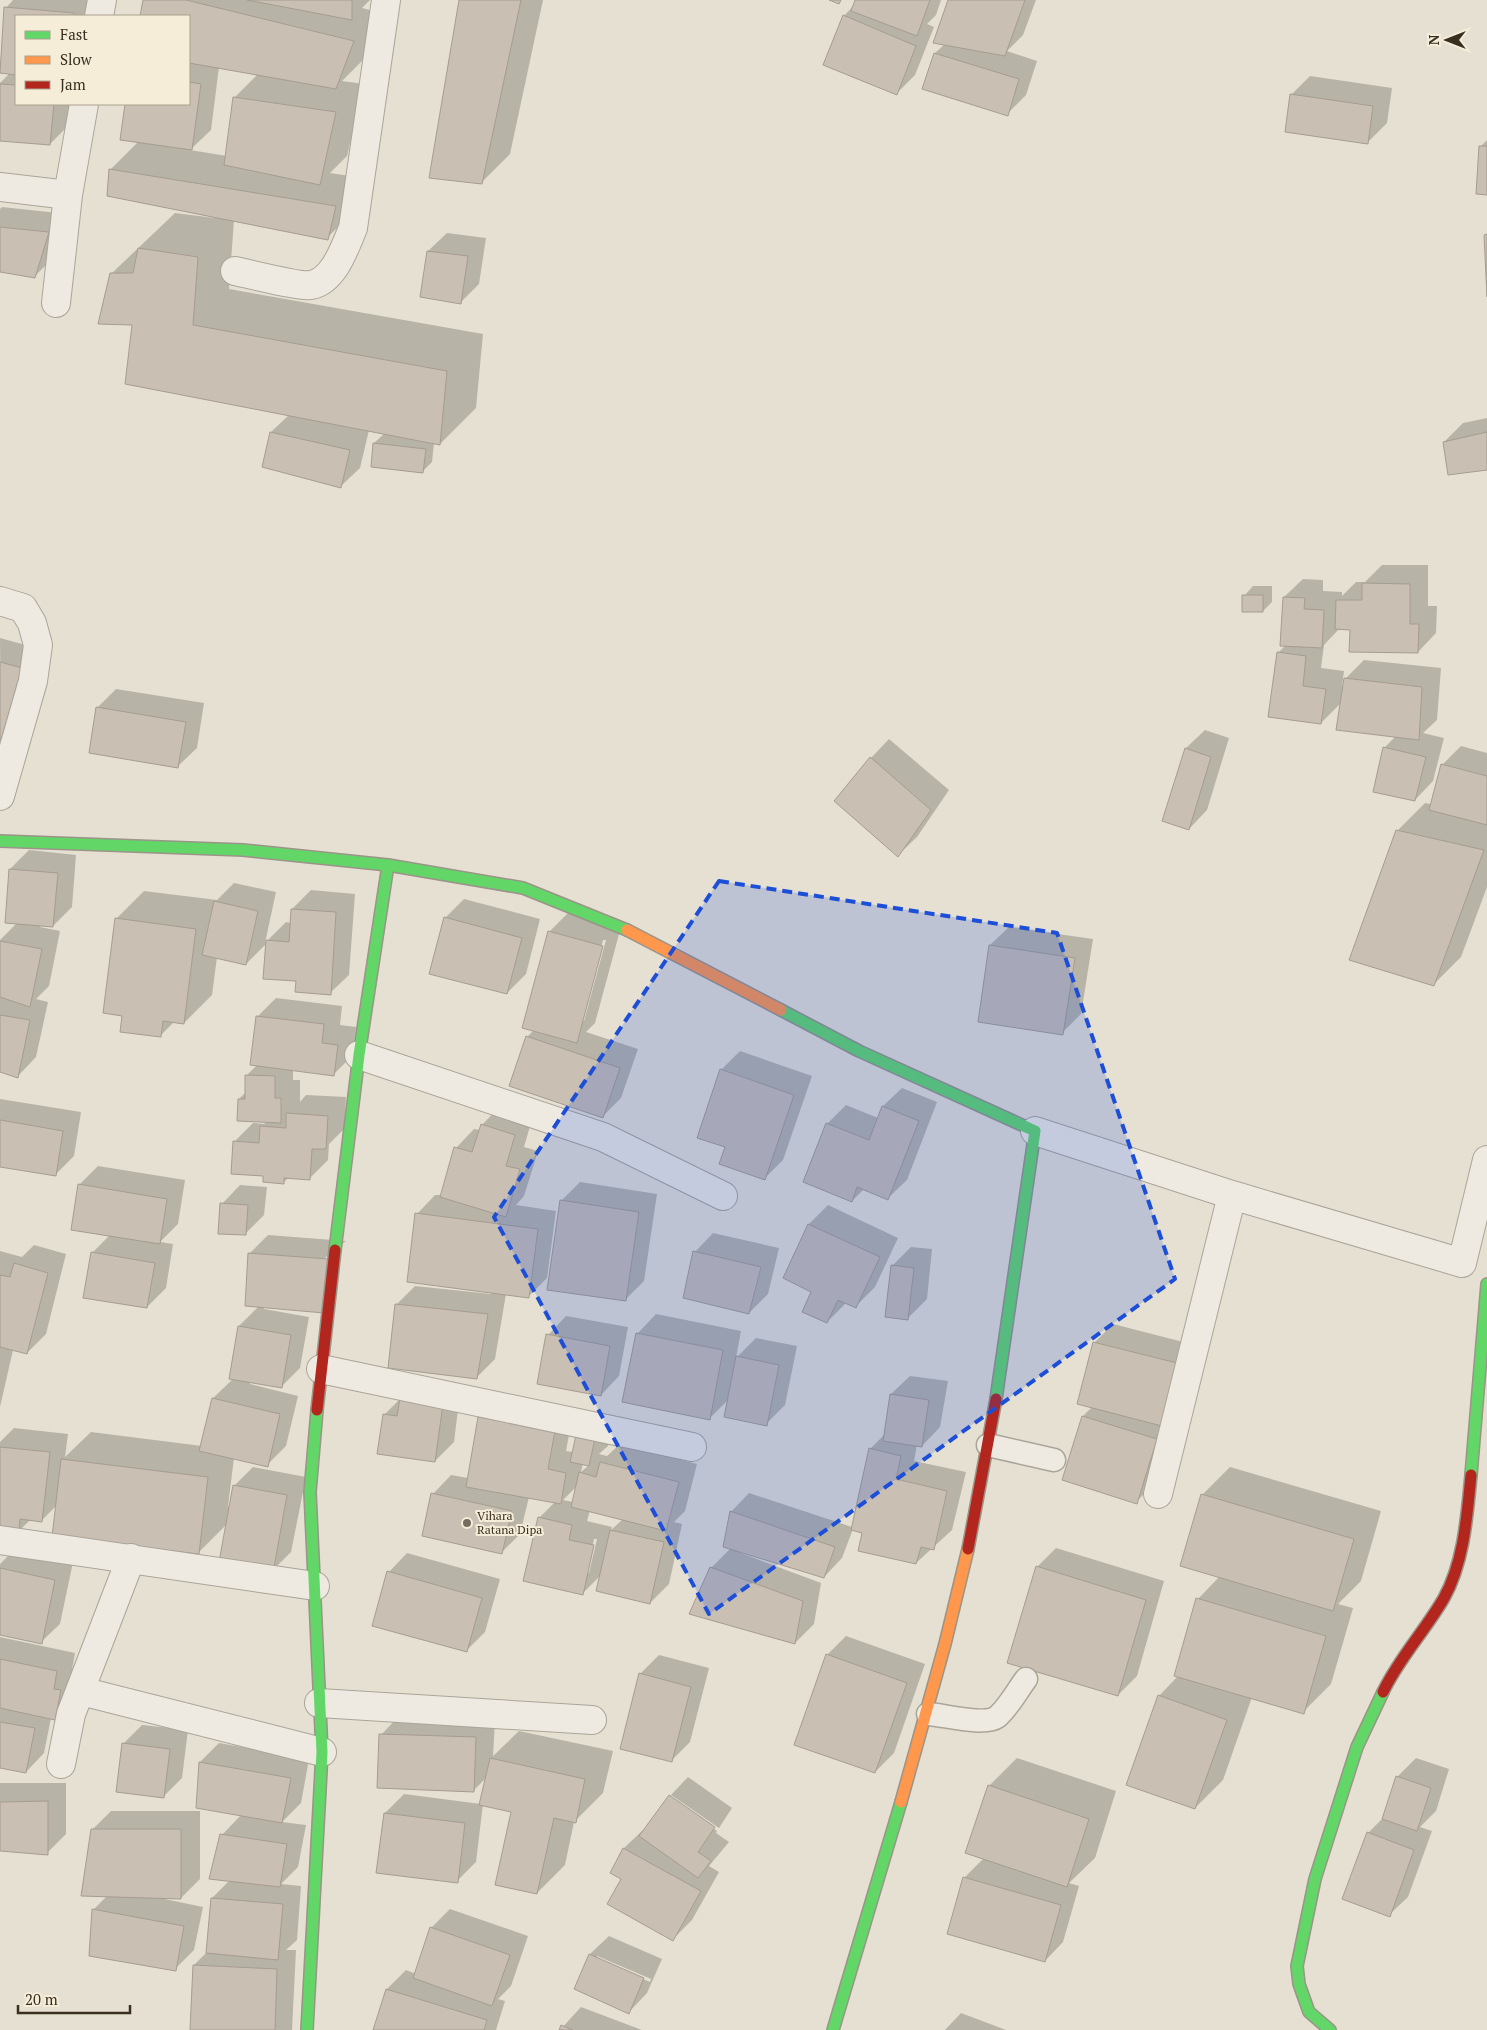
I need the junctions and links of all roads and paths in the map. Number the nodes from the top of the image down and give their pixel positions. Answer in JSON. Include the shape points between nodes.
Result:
{"nodes":[{"id":1,"x":102,"y":0,"type":"edge"},
{"id":2,"x":386,"y":0,"type":"edge"},
{"id":3,"x":99,"y":15,"type":"edge"},
{"id":4,"x":84,"y":105,"type":"edge"},
{"id":5,"x":0,"y":187,"type":"edge"},
{"id":6,"x":68,"y":195,"type":"junction"},
{"id":7,"x":235,"y":271,"type":"dead end"},
{"id":8,"x":56,"y":303,"type":"dead end"},
{"id":9,"x":0,"y":601,"type":"edge"},
{"id":10,"x":0,"y":796,"type":"edge"},
{"id":11,"x":0,"y":841,"type":"edge"},
{"id":12,"x":388,"y":865,"type":"junction"},
{"id":13,"x":359,"y":1055,"type":"junction"},
{"id":14,"x":1035,"y":1131,"type":"junction"},
{"id":15,"x":1487,"y":1160,"type":"edge"},
{"id":16,"x":1232,"y":1195,"type":"junction"},
{"id":17,"x":723,"y":1196,"type":"dead end"},
{"id":18,"x":1462,"y":1263,"type":"junction"},
{"id":19,"x":1487,"y":1276,"type":"edge"},
{"id":20,"x":1487,"y":1284,"type":"edge"},
{"id":21,"x":321,"y":1370,"type":"junction"},
{"id":22,"x":988,"y":1445,"type":"junction"},
{"id":23,"x":692,"y":1447,"type":"dead end"},
{"id":24,"x":1054,"y":1460,"type":"dead end"},
{"id":25,"x":1158,"y":1494,"type":"dead end"},
{"id":26,"x":0,"y":1540,"type":"edge"},
{"id":27,"x":131,"y":1558,"type":"junction"},
{"id":28,"x":315,"y":1586,"type":"junction"},
{"id":29,"x":1026,"y":1679,"type":"dead end"},
{"id":30,"x":81,"y":1691,"type":"junction"},
{"id":31,"x":319,"y":1703,"type":"junction"},
{"id":32,"x":928,"y":1714,"type":"junction"},
{"id":33,"x":592,"y":1720,"type":"dead end"},
{"id":34,"x":322,"y":1752,"type":"junction"},
{"id":35,"x":61,"y":1764,"type":"dead end"},
{"id":36,"x":307,"y":2030,"type":"edge"},
{"id":37,"x":833,"y":2030,"type":"edge"},
{"id":38,"x":1330,"y":2030,"type":"edge"}],
"edges":[{"from":1,"to":3,"type":"street"},
{"from":2,"to":7,"type":"street","via":[[353,228],[343,254],[326,278],[310,285]]},
{"from":4,"to":6,"type":"street"},
{"from":5,"to":6,"type":"street"},
{"from":6,"to":8,"type":"street"},
{"from":9,"to":10,"type":"street","via":[[23,608],[32,623],[38,645],[33,681]]},
{"from":11,"to":12,"type":"street","via":[[243,850]]},
{"from":12,"to":13,"type":"street"},
{"from":12,"to":14,"type":"street","via":[[523,888],[636,934],[859,1052]]},
{"from":13,"to":17,"type":"street","via":[[603,1137]]},
{"from":13,"to":21,"type":"street"},
{"from":14,"to":16,"type":"street"},
{"from":14,"to":22,"type":"street"},
{"from":15,"to":18,"type":"street"},
{"from":16,"to":18,"type":"street"},
{"from":16,"to":25,"type":"street"},
{"from":18,"to":19,"type":"street"},
{"from":20,"to":38,"type":"street","via":[[1462,1548],[1444,1598],[1394,1669],[1357,1747],[1315,1879],[1297,1966],[1309,2012]]},
{"from":21,"to":23,"type":"street"},
{"from":21,"to":28,"type":"street","via":[[310,1492]]},
{"from":22,"to":24,"type":"lane"},
{"from":22,"to":32,"type":"street","via":[[960,1587]]},
{"from":26,"to":27,"type":"street"},
{"from":27,"to":28,"type":"street"},
{"from":27,"to":30,"type":"street"},
{"from":28,"to":31,"type":"street"},
{"from":29,"to":32,"type":"lane","via":[[996,1717],[981,1722]]},
{"from":30,"to":34,"type":"street"},
{"from":30,"to":35,"type":"street","via":[[71,1714]]},
{"from":31,"to":33,"type":"street"},
{"from":31,"to":34,"type":"street"},
{"from":32,"to":37,"type":"street"},
{"from":34,"to":36,"type":"street"}]}
